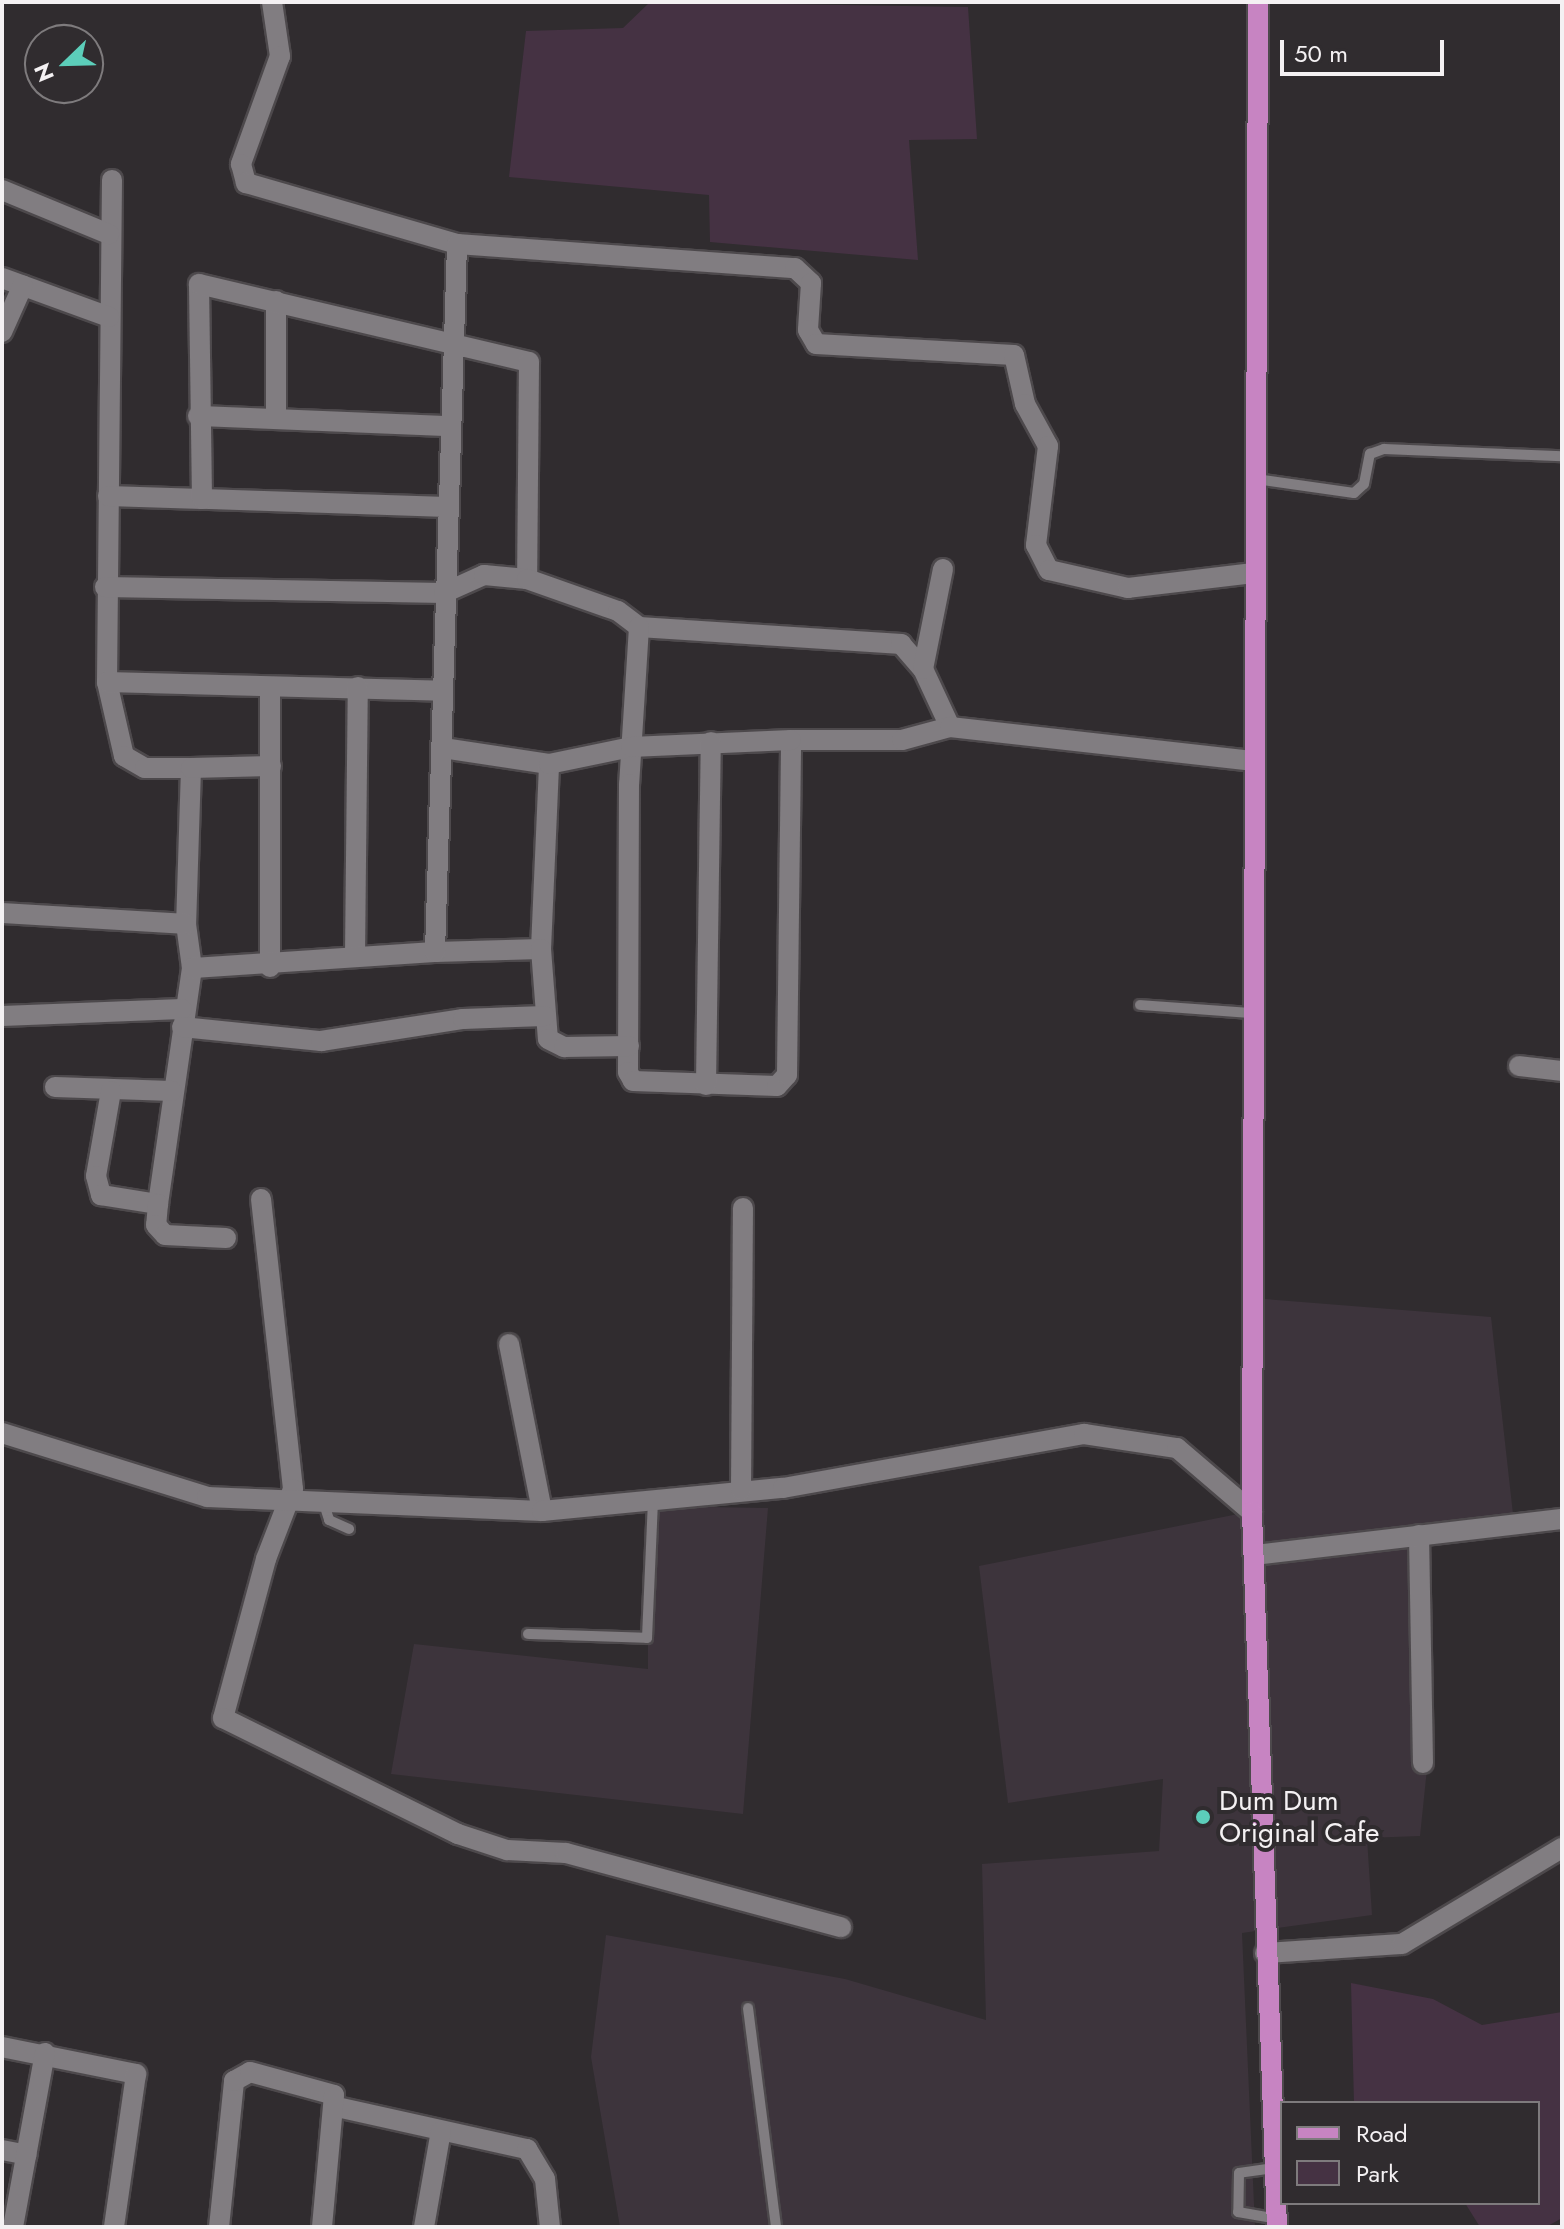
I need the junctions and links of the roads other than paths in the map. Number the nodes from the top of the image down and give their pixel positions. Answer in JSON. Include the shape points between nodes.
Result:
{"nodes":[{"id":1,"x":272,"y":2,"type":"edge"},
{"id":2,"x":1258,"y":2,"type":"edge"},
{"id":3,"x":112,"y":180,"type":"dead end"},
{"id":4,"x":2,"y":190,"type":"edge"},
{"id":5,"x":109,"y":234,"type":"junction"},
{"id":6,"x":457,"y":244,"type":"junction"},
{"id":7,"x":2,"y":278,"type":"edge"},
{"id":8,"x":23,"y":285,"type":"junction"},
{"id":9,"x":276,"y":301,"type":"junction"},
{"id":10,"x":109,"y":317,"type":"junction"},
{"id":11,"x":2,"y":332,"type":"edge"},
{"id":12,"x":451,"y":347,"type":"junction"},
{"id":13,"x":198,"y":416,"type":"junction"},
{"id":14,"x":276,"y":417,"type":"junction"},
{"id":15,"x":447,"y":426,"type":"junction"},
{"id":16,"x":1562,"y":456,"type":"edge"},
{"id":17,"x":1256,"y":479,"type":"junction"},
{"id":18,"x":108,"y":496,"type":"junction"},
{"id":19,"x":202,"y":499,"type":"junction"},
{"id":20,"x":447,"y":507,"type":"junction"},
{"id":21,"x":943,"y":569,"type":"dead end"},
{"id":22,"x":1254,"y":573,"type":"junction"},
{"id":23,"x":527,"y":579,"type":"junction"},
{"id":24,"x":105,"y":587,"type":"junction"},
{"id":25,"x":444,"y":593,"type":"junction"},
{"id":26,"x":639,"y":627,"type":"junction"},
{"id":27,"x":923,"y":669,"type":"junction"},
{"id":28,"x":107,"y":682,"type":"junction"},
{"id":29,"x":270,"y":687,"type":"junction"},
{"id":30,"x":358,"y":687,"type":"junction"},
{"id":31,"x":443,"y":691,"type":"junction"},
{"id":32,"x":950,"y":727,"type":"junction"},
{"id":33,"x":791,"y":740,"type":"junction"},
{"id":34,"x":711,"y":742,"type":"junction"},
{"id":35,"x":631,"y":747,"type":"junction"},
{"id":36,"x":443,"y":748,"type":"junction"},
{"id":37,"x":1252,"y":761,"type":"junction"},
{"id":38,"x":549,"y":764,"type":"junction"},
{"id":39,"x":271,"y":766,"type":"junction"},
{"id":40,"x":191,"y":768,"type":"junction"},
{"id":41,"x":2,"y":913,"type":"edge"},
{"id":42,"x":186,"y":924,"type":"junction"},
{"id":43,"x":541,"y":949,"type":"junction"},
{"id":44,"x":435,"y":952,"type":"junction"},
{"id":45,"x":355,"y":955,"type":"junction"},
{"id":46,"x":270,"y":967,"type":"junction"},
{"id":47,"x":192,"y":968,"type":"junction"},
{"id":48,"x":1140,"y":1005,"type":"dead end"},
{"id":49,"x":1249,"y":1013,"type":"junction"},
{"id":50,"x":2,"y":1016,"type":"edge"},
{"id":51,"x":545,"y":1016,"type":"junction"},
{"id":52,"x":182,"y":1018,"type":"junction"},
{"id":53,"x":629,"y":1046,"type":"junction"},
{"id":54,"x":1519,"y":1066,"type":"dead end"},
{"id":55,"x":1562,"y":1071,"type":"edge"},
{"id":56,"x":706,"y":1085,"type":"junction"},
{"id":57,"x":55,"y":1087,"type":"dead end"},
{"id":58,"x":111,"y":1091,"type":"junction"},
{"id":59,"x":172,"y":1091,"type":"junction"},
{"id":60,"x":261,"y":1199,"type":"dead end"},
{"id":61,"x":158,"y":1204,"type":"junction"},
{"id":62,"x":743,"y":1208,"type":"dead end"},
{"id":63,"x":226,"y":1238,"type":"dead end"},
{"id":64,"x":509,"y":1344,"type":"dead end"},
{"id":65,"x":2,"y":1433,"type":"edge"},
{"id":66,"x":741,"y":1490,"type":"junction"},
{"id":67,"x":323,"y":1501,"type":"junction"},
{"id":68,"x":653,"y":1501,"type":"junction"},
{"id":69,"x":291,"y":1502,"type":"junction"},
{"id":70,"x":542,"y":1511,"type":"junction"},
{"id":71,"x":1252,"y":1515,"type":"junction"},
{"id":72,"x":1562,"y":1519,"type":"edge"},
{"id":73,"x":349,"y":1529,"type":"dead end"},
{"id":74,"x":1419,"y":1535,"type":"junction"},
{"id":75,"x":1255,"y":1548,"type":"junction"},
{"id":76,"x":528,"y":1634,"type":"dead end"},
{"id":77,"x":1423,"y":1763,"type":"dead end"},
{"id":78,"x":1562,"y":1848,"type":"edge"},
{"id":79,"x":841,"y":1927,"type":"dead end"},
{"id":80,"x":1265,"y":1953,"type":"junction"},
{"id":81,"x":748,"y":2008,"type":"dead end"},
{"id":82,"x":2,"y":2047,"type":"edge"},
{"id":83,"x":45,"y":2053,"type":"junction"},
{"id":84,"x":337,"y":2107,"type":"junction"},
{"id":85,"x":441,"y":2131,"type":"junction"},
{"id":86,"x":2,"y":2150,"type":"edge"},
{"id":87,"x":27,"y":2155,"type":"junction"},
{"id":88,"x":1274,"y":2168,"type":"junction"},
{"id":89,"x":1277,"y":2223,"type":"edge"},
{"id":90,"x":13,"y":2227,"type":"edge"},
{"id":91,"x":114,"y":2227,"type":"edge"},
{"id":92,"x":219,"y":2227,"type":"edge"},
{"id":93,"x":322,"y":2227,"type":"edge"},
{"id":94,"x":424,"y":2227,"type":"edge"},
{"id":95,"x":550,"y":2227,"type":"edge"},
{"id":96,"x":776,"y":2227,"type":"edge"}],
"edges":[{"from":1,"to":6,"type":"street","via":[[280,56],[242,179]]},
{"from":2,"to":17,"type":"main road"},
{"from":3,"to":5,"type":"street"},
{"from":4,"to":5,"type":"street"},
{"from":5,"to":10,"type":"street"},
{"from":6,"to":12,"type":"street"},
{"from":6,"to":22,"type":"street","via":[[787,266],[811,283],[808,330],[816,344],[1010,352],[1048,446],[1036,545],[1049,570],[1128,588]]},
{"from":7,"to":8,"type":"street"},
{"from":8,"to":10,"type":"street"},
{"from":8,"to":11,"type":"street"},
{"from":9,"to":12,"type":"street"},
{"from":9,"to":13,"type":"street","via":[[204,284],[195,288]]},
{"from":9,"to":14,"type":"street"},
{"from":10,"to":18,"type":"street"},
{"from":12,"to":15,"type":"street"},
{"from":12,"to":23,"type":"street","via":[[525,359],[532,368]]},
{"from":13,"to":14,"type":"street"},
{"from":13,"to":19,"type":"street"},
{"from":14,"to":15,"type":"street"},
{"from":15,"to":20,"type":"street"},
{"from":16,"to":17,"type":"lane","via":[[1384,449],[1370,454],[1364,484],[1354,493]]},
{"from":17,"to":22,"type":"main road"},
{"from":18,"to":19,"type":"street"},
{"from":18,"to":24,"type":"street"},
{"from":19,"to":20,"type":"street"},
{"from":20,"to":25,"type":"street"},
{"from":21,"to":27,"type":"street"},
{"from":22,"to":37,"type":"main road"},
{"from":23,"to":25,"type":"street","via":[[484,575]]},
{"from":23,"to":26,"type":"street","via":[[618,611]]},
{"from":24,"to":25,"type":"street"},
{"from":24,"to":28,"type":"street"},
{"from":25,"to":31,"type":"street"},
{"from":26,"to":27,"type":"street","via":[[889,641],[908,647]]},
{"from":26,"to":35,"type":"street"},
{"from":27,"to":32,"type":"street"},
{"from":28,"to":29,"type":"street"},
{"from":28,"to":40,"type":"street","via":[[124,756],[145,768]]},
{"from":29,"to":30,"type":"street"},
{"from":29,"to":39,"type":"street"},
{"from":30,"to":31,"type":"street"},
{"from":30,"to":45,"type":"street"},
{"from":31,"to":36,"type":"street"},
{"from":32,"to":33,"type":"street","via":[[902,740]]},
{"from":32,"to":37,"type":"street"},
{"from":33,"to":34,"type":"street"},
{"from":33,"to":56,"type":"street","via":[[787,1075],[777,1086]]},
{"from":34,"to":35,"type":"street"},
{"from":34,"to":56,"type":"street"},
{"from":35,"to":38,"type":"street"},
{"from":35,"to":53,"type":"street"},
{"from":36,"to":38,"type":"street"},
{"from":36,"to":44,"type":"street"},
{"from":37,"to":49,"type":"main road"},
{"from":38,"to":43,"type":"street"},
{"from":39,"to":40,"type":"street"},
{"from":39,"to":46,"type":"street"},
{"from":40,"to":42,"type":"street"},
{"from":41,"to":42,"type":"street"},
{"from":42,"to":47,"type":"street"},
{"from":43,"to":44,"type":"street"},
{"from":43,"to":51,"type":"street"},
{"from":44,"to":45,"type":"street"},
{"from":45,"to":46,"type":"street"},
{"from":46,"to":47,"type":"street"},
{"from":47,"to":52,"type":"street"},
{"from":48,"to":49,"type":"lane"},
{"from":49,"to":71,"type":"main road"},
{"from":50,"to":52,"type":"street"},
{"from":51,"to":52,"type":"street","via":[[463,1019],[321,1041]]},
{"from":51,"to":53,"type":"street","via":[[554,1044]]},
{"from":52,"to":59,"type":"street"},
{"from":53,"to":56,"type":"street","via":[[633,1081]]},
{"from":54,"to":55,"type":"street"},
{"from":57,"to":58,"type":"street"},
{"from":58,"to":59,"type":"street"},
{"from":58,"to":61,"type":"street","via":[[97,1190]]},
{"from":59,"to":61,"type":"street"},
{"from":60,"to":69,"type":"street","via":[[290,1421]]},
{"from":61,"to":63,"type":"street","via":[[156,1225],[165,1235]]},
{"from":62,"to":66,"type":"street"},
{"from":64,"to":70,"type":"street"},
{"from":65,"to":69,"type":"street","via":[[207,1497]]},
{"from":66,"to":68,"type":"street"},
{"from":66,"to":71,"type":"street","via":[[1084,1434],[1177,1448]]},
{"from":67,"to":69,"type":"street"},
{"from":67,"to":70,"type":"street"},
{"from":67,"to":73,"type":"lane","via":[[329,1520]]},
{"from":68,"to":70,"type":"street"},
{"from":68,"to":76,"type":"lane","via":[[647,1638]]},
{"from":69,"to":79,"type":"street","via":[[266,1559],[223,1718],[458,1834],[507,1850],[566,1853]]},
{"from":71,"to":75,"type":"main road"},
{"from":72,"to":74,"type":"street"},
{"from":74,"to":75,"type":"street"},
{"from":74,"to":77,"type":"street"},
{"from":75,"to":80,"type":"main road"},
{"from":78,"to":80,"type":"street","via":[[1402,1944]]},
{"from":80,"to":88,"type":"main road"},
{"from":81,"to":96,"type":"lane"},
{"from":82,"to":83,"type":"street"},
{"from":83,"to":87,"type":"street"},
{"from":83,"to":91,"type":"street","via":[[136,2074]]},
{"from":84,"to":85,"type":"street"},
{"from":84,"to":92,"type":"street","via":[[324,2088],[250,2072],[234,2081]]},
{"from":84,"to":93,"type":"street"},
{"from":85,"to":94,"type":"street"},
{"from":85,"to":95,"type":"street","via":[[535,2156]]},
{"from":86,"to":87,"type":"street"},
{"from":87,"to":90,"type":"street"},
{"from":88,"to":89,"type":"main road"},
{"from":88,"to":89,"type":"lane","via":[[1239,2173],[1238,2212]]}]}
